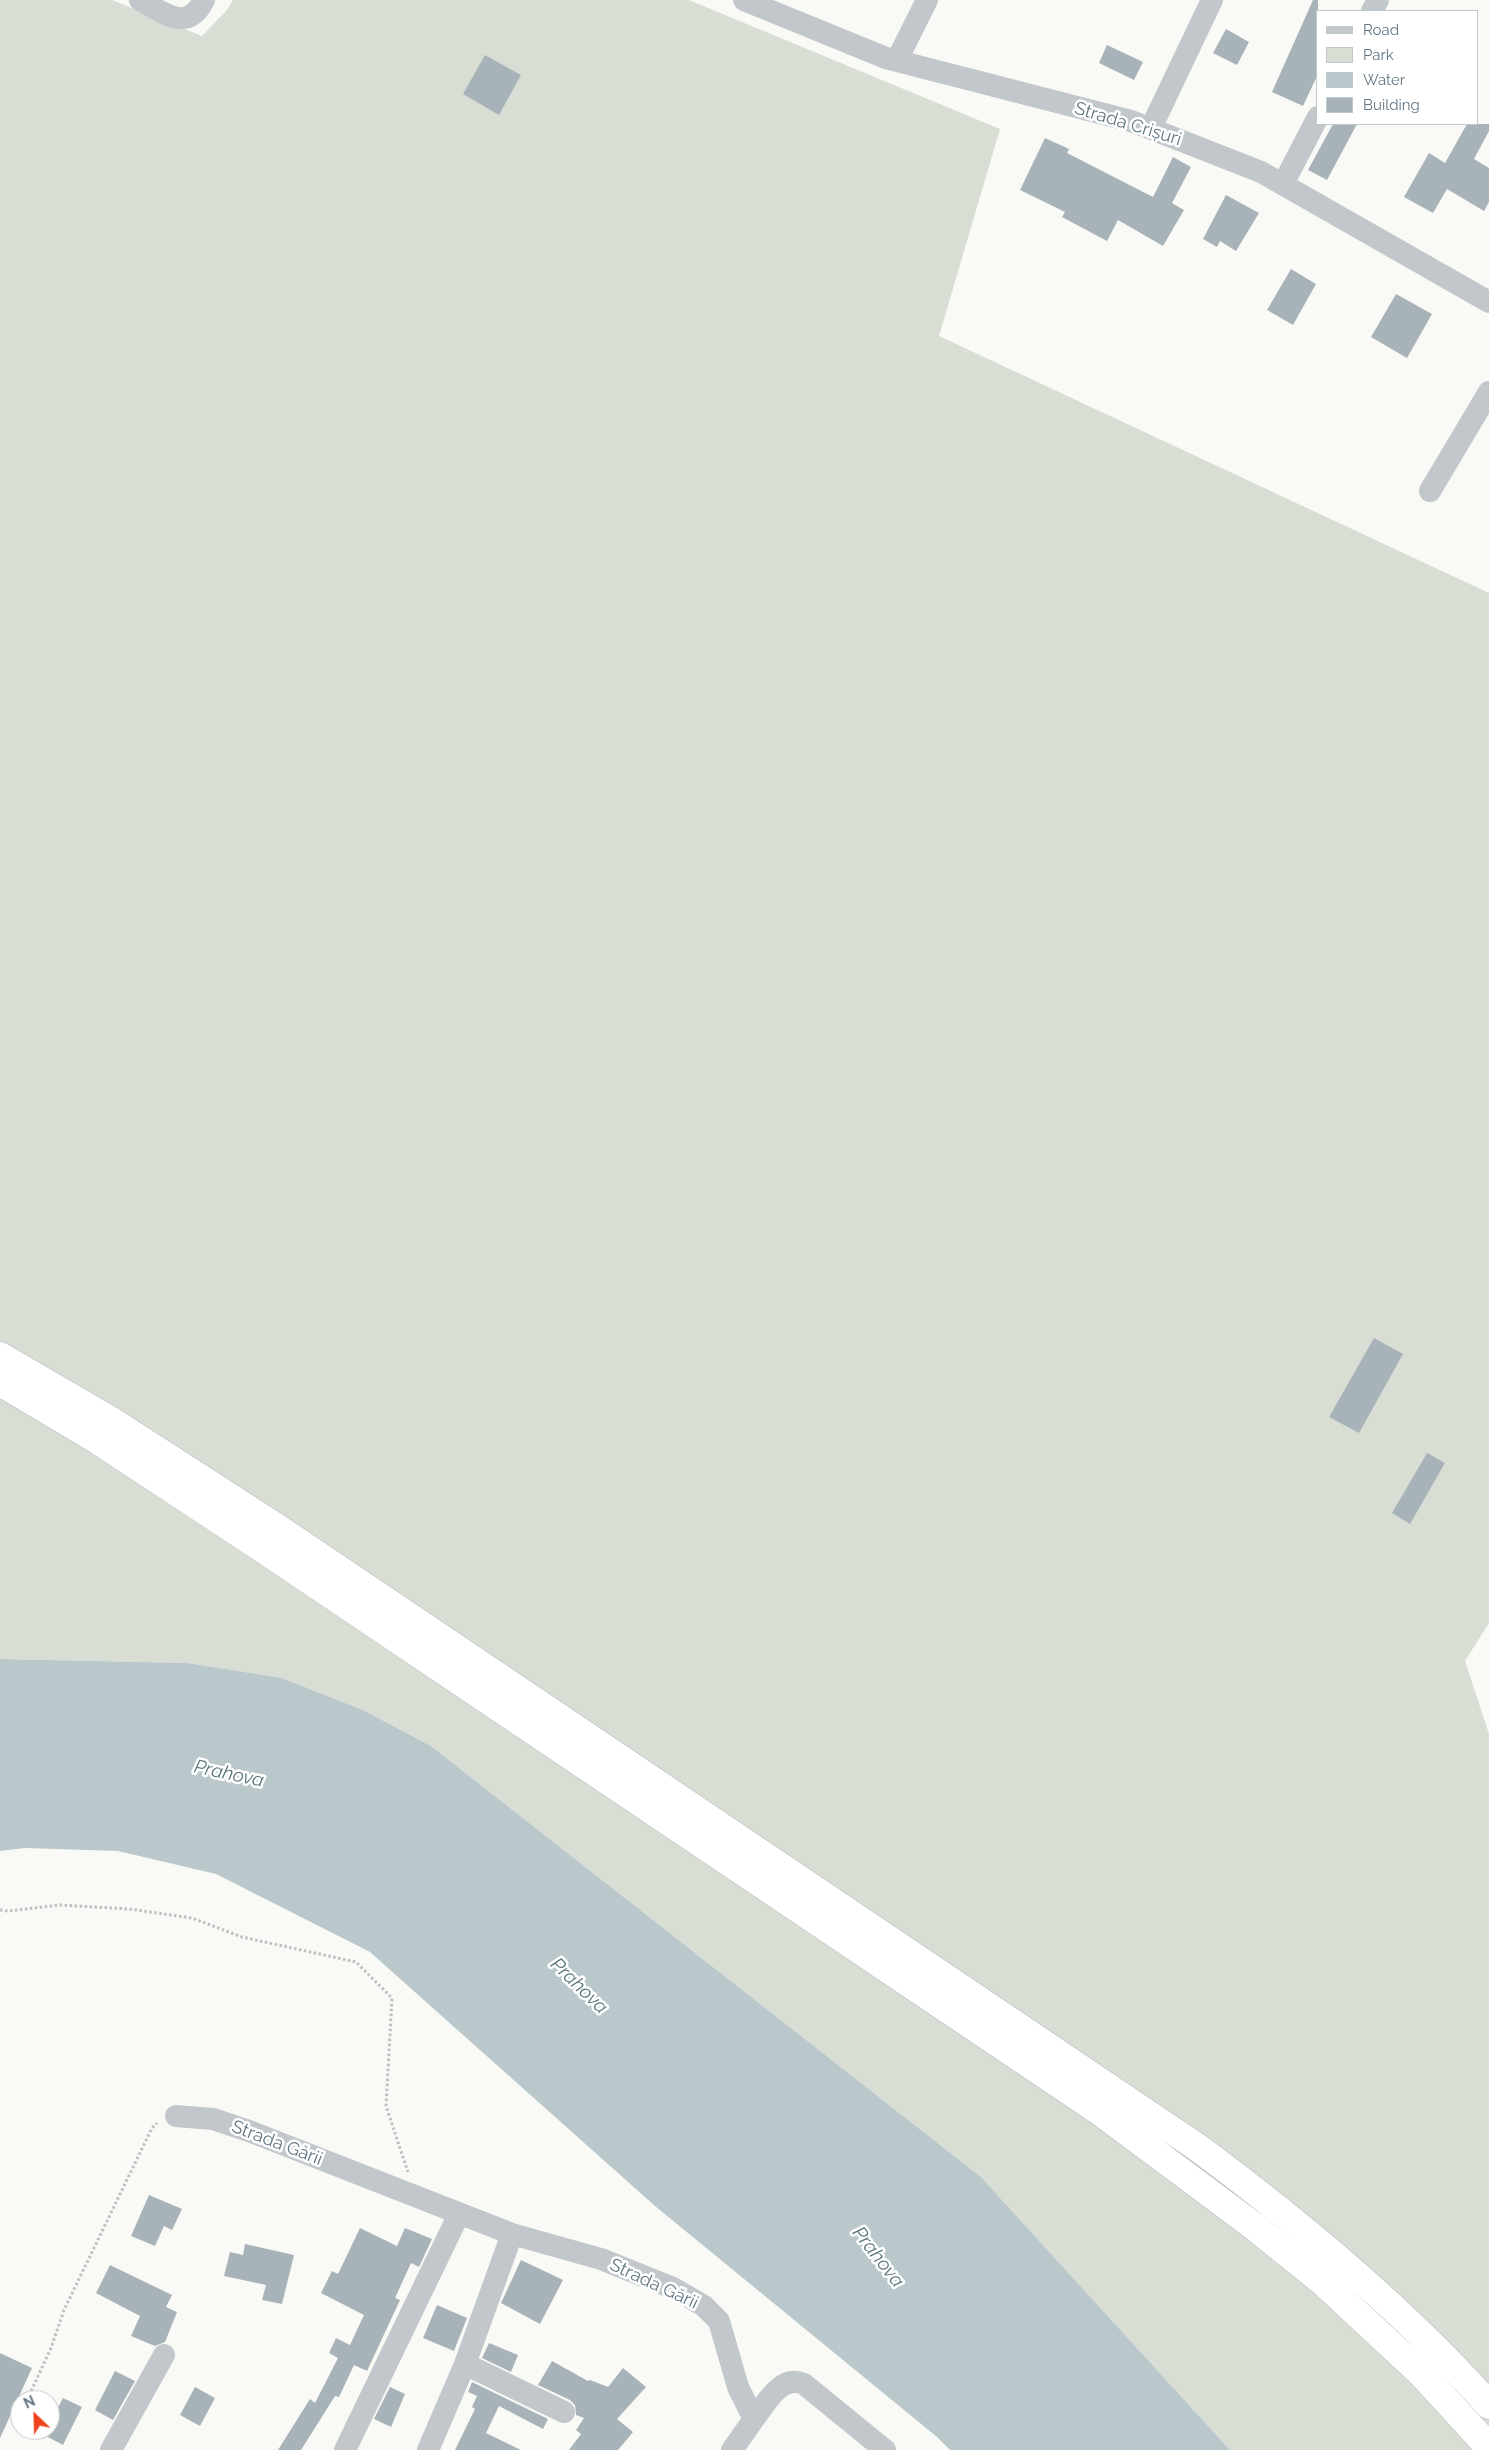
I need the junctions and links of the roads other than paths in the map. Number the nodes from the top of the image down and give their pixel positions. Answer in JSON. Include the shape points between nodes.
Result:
{"nodes":[{"id":1,"x":140,"y":0,"type":"edge"},
{"id":2,"x":204,"y":0,"type":"edge"},
{"id":3,"x":744,"y":0,"type":"edge"},
{"id":4,"x":927,"y":0,"type":"edge"},
{"id":5,"x":1212,"y":0,"type":"edge"},
{"id":6,"x":898,"y":60,"type":"junction"},
{"id":7,"x":1316,"y":121,"type":"edge"},
{"id":8,"x":1151,"y":128,"type":"junction"},
{"id":9,"x":1283,"y":184,"type":"junction"},
{"id":10,"x":1489,"y":302,"type":"edge"},
{"id":11,"x":1489,"y":392,"type":"edge"},
{"id":12,"x":1430,"y":491,"type":"dead end"},
{"id":13,"x":0,"y":1356,"type":"edge"},
{"id":14,"x":0,"y":1382,"type":"edge"},
{"id":15,"x":176,"y":2116,"type":"road end"},
{"id":16,"x":458,"y":2214,"type":"junction"},
{"id":17,"x":512,"y":2234,"type":"junction"},
{"id":18,"x":164,"y":2355,"type":"dead end"},
{"id":19,"x":465,"y":2364,"type":"junction"},
{"id":20,"x":1489,"y":2405,"type":"edge"},
{"id":21,"x":564,"y":2412,"type":"dead end"},
{"id":22,"x":754,"y":2419,"type":"junction"},
{"id":23,"x":1489,"y":2447,"type":"edge"},
{"id":24,"x":111,"y":2450,"type":"edge"},
{"id":25,"x":344,"y":2450,"type":"edge"},
{"id":26,"x":428,"y":2450,"type":"edge"},
{"id":27,"x":732,"y":2450,"type":"edge"},
{"id":28,"x":886,"y":2450,"type":"edge"}],
"edges":[{"from":1,"to":2,"type":"street","via":[[180,20],[189,18]]},
{"from":3,"to":6,"type":"street","name":"Strada Crișuri"},
{"from":4,"to":6,"type":"street"},
{"from":5,"to":8,"type":"street"},
{"from":6,"to":8,"type":"street","name":"Strada Crișuri"},
{"from":7,"to":9,"type":"street"},
{"from":8,"to":9,"type":"street","name":"Strada Crișuri"},
{"from":9,"to":10,"type":"street","name":"Strada Crișuri"},
{"from":11,"to":12,"type":"street"},
{"from":13,"to":20,"type":"highway","via":[[110,1420],[278,1528],[1197,2147],[1261,2194],[1338,2259],[1402,2316]]},
{"from":14,"to":23,"type":"highway","via":[[100,1441],[263,1549],[1102,2113],[1322,2280],[1421,2374]]},
{"from":15,"to":16,"type":"street","name":"Strada Gării","via":[[213,2119],[249,2130]]},
{"from":16,"to":17,"type":"street","name":"Strada Gării"},
{"from":16,"to":25,"type":"street"},
{"from":17,"to":19,"type":"street"},
{"from":17,"to":22,"type":"street","name":"Strada Gării","via":[[601,2259],[674,2288],[704,2306],[719,2321],[738,2388]]},
{"from":18,"to":24,"type":"street"},
{"from":19,"to":21,"type":"street"},
{"from":19,"to":26,"type":"street"},
{"from":22,"to":27,"type":"street"},
{"from":22,"to":28,"type":"street","via":[[777,2389],[790,2381],[797,2381]]}]}
